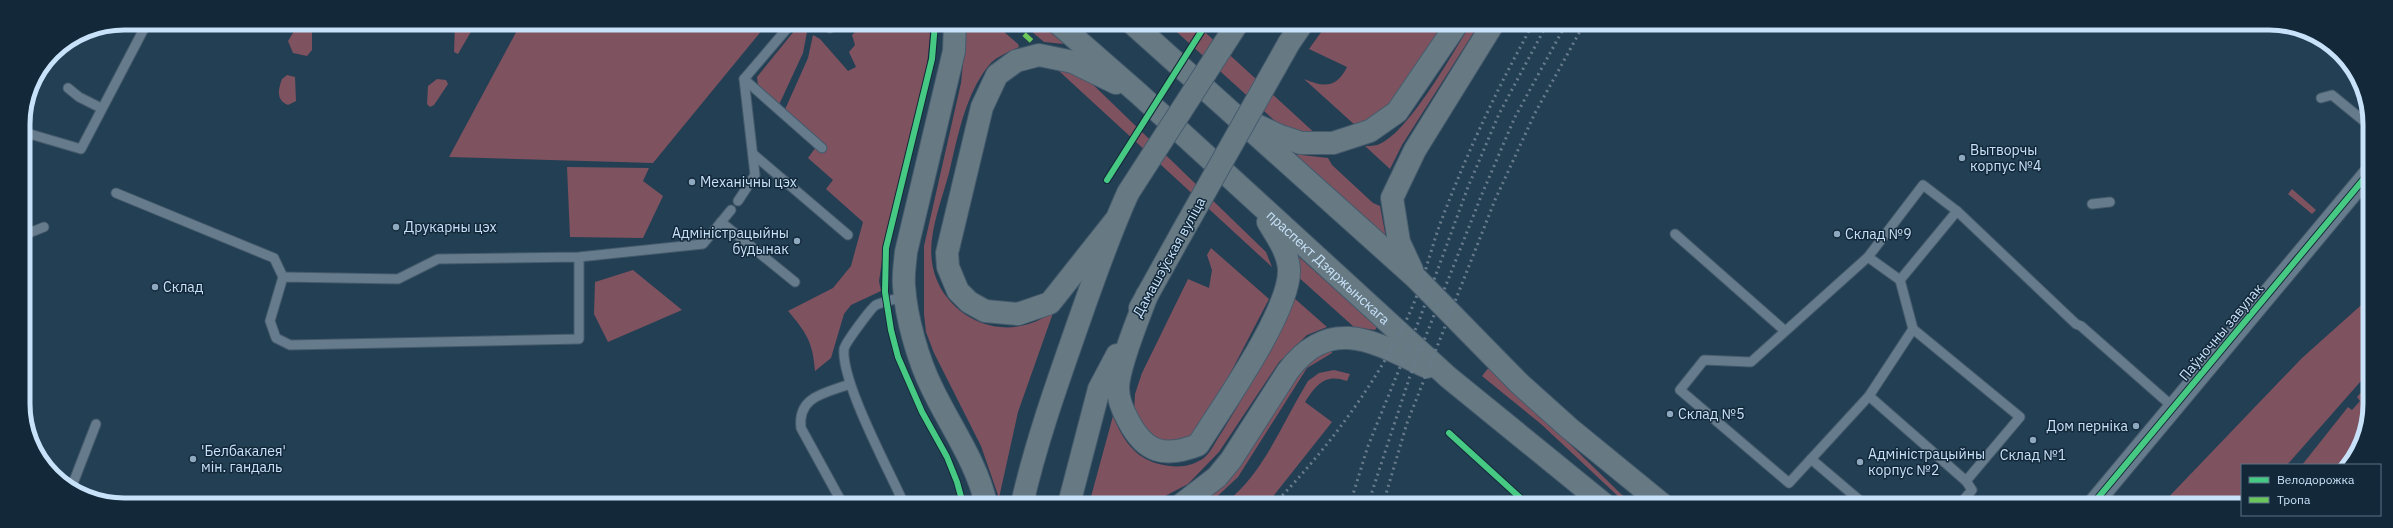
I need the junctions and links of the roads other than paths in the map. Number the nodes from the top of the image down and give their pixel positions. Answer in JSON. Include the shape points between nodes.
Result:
{"nodes":[{"id":1,"x":142,"y":30,"type":"edge"},
{"id":2,"x":786,"y":30,"type":"edge"},
{"id":3,"x":955,"y":30,"type":"edge"},
{"id":4,"x":1065,"y":30,"type":"edge"},
{"id":5,"x":1140,"y":30,"type":"edge"},
{"id":6,"x":1233,"y":30,"type":"edge"},
{"id":7,"x":1298,"y":30,"type":"edge"},
{"id":8,"x":1453,"y":30,"type":"edge"},
{"id":9,"x":1489,"y":30,"type":"edge"},
{"id":10,"x":744,"y":80,"type":"junction"},
{"id":11,"x":68,"y":88,"type":"dead end"},
{"id":12,"x":1139,"y":94,"type":"junction"},
{"id":13,"x":2321,"y":98,"type":"dead end"},
{"id":14,"x":101,"y":108,"type":"junction"},
{"id":15,"x":1229,"y":112,"type":"junction"},
{"id":16,"x":2363,"y":119,"type":"edge"},
{"id":17,"x":30,"y":134,"type":"edge"},
{"id":18,"x":822,"y":148,"type":"dead end"},
{"id":19,"x":753,"y":154,"type":"junction"},
{"id":20,"x":2363,"y":180,"type":"edge"},
{"id":21,"x":116,"y":193,"type":"dead end"},
{"id":22,"x":1248,"y":195,"type":"junction"},
{"id":23,"x":738,"y":201,"type":"dead end"},
{"id":24,"x":2110,"y":202,"type":"dead end"},
{"id":25,"x":2092,"y":204,"type":"dead end"},
{"id":26,"x":731,"y":210,"type":"dead end"},
{"id":27,"x":1957,"y":211,"type":"junction"},
{"id":28,"x":1115,"y":221,"type":"junction"},
{"id":29,"x":721,"y":222,"type":"junction"},
{"id":30,"x":44,"y":227,"type":"dead end"},
{"id":31,"x":30,"y":231,"type":"edge"},
{"id":32,"x":1675,"y":234,"type":"dead end"},
{"id":33,"x":848,"y":235,"type":"dead end"},
{"id":34,"x":579,"y":257,"type":"junction"},
{"id":35,"x":1868,"y":257,"type":"junction"},
{"id":36,"x":283,"y":277,"type":"junction"},
{"id":37,"x":1416,"y":278,"type":"junction"},
{"id":38,"x":1900,"y":280,"type":"junction"},
{"id":39,"x":795,"y":282,"type":"dead end"},
{"id":40,"x":1147,"y":295,"type":"junction"},
{"id":41,"x":905,"y":297,"type":"junction"},
{"id":42,"x":1913,"y":329,"type":"junction"},
{"id":43,"x":1785,"y":332,"type":"junction"},
{"id":44,"x":1448,"y":377,"type":"junction"},
{"id":45,"x":850,"y":384,"type":"junction"},
{"id":46,"x":1869,"y":396,"type":"junction"},
{"id":47,"x":2173,"y":407,"type":"junction"},
{"id":48,"x":96,"y":424,"type":"dead end"},
{"id":49,"x":1811,"y":458,"type":"junction"},
{"id":50,"x":1966,"y":481,"type":"junction"},
{"id":51,"x":73,"y":483,"type":"edge"},
{"id":52,"x":839,"y":498,"type":"edge"},
{"id":53,"x":901,"y":498,"type":"edge"},
{"id":54,"x":984,"y":498,"type":"edge"},
{"id":55,"x":1023,"y":498,"type":"edge"},
{"id":56,"x":1071,"y":498,"type":"edge"},
{"id":57,"x":1190,"y":498,"type":"edge"},
{"id":58,"x":1597,"y":498,"type":"edge"},
{"id":59,"x":1655,"y":498,"type":"edge"},
{"id":60,"x":1857,"y":498,"type":"edge"},
{"id":61,"x":1965,"y":498,"type":"edge"},
{"id":62,"x":2098,"y":498,"type":"edge"}],
"edges":[{"from":1,"to":14,"type":"lane"},
{"from":2,"to":10,"type":"lane"},
{"from":3,"to":41,"type":"main road","via":[[954,51],[906,252]]},
{"from":4,"to":12,"type":"main road","name":"праспект Дзяржынскага"},
{"from":5,"to":15,"type":"main road"},
{"from":6,"to":28,"type":"main road","bridge":true,"via":[[1128,193]]},
{"from":7,"to":40,"type":"main road","name":"Дамашэўская вуліца","bridge":true},
{"from":8,"to":15,"type":"main road","via":[[1398,112],[1370,130],[1333,143],[1301,143]]},
{"from":9,"to":37,"type":"main road","via":[[1415,150],[1392,198],[1398,242]]},
{"from":10,"to":18,"type":"lane"},
{"from":10,"to":19,"type":"lane"},
{"from":11,"to":14,"type":"lane","via":[[78,97]]},
{"from":12,"to":22,"type":"main road","name":"праспект Дзяржынскага"},
{"from":12,"to":28,"type":"main road","via":[[1073,62],[1054,57],[1038,55],[1016,61],[997,75],[982,107],[950,238],[948,267],[958,291],[969,302],[986,311],[1018,314],[1050,302]]},
{"from":13,"to":16,"type":"lane","via":[[2332,95]]},
{"from":14,"to":17,"type":"lane","via":[[81,149]]},
{"from":15,"to":37,"type":"main road"},
{"from":19,"to":23,"type":"lane","via":[[755,175]]},
{"from":19,"to":33,"type":"lane"},
{"from":20,"to":47,"type":"street","name":"Паўночны завулак"},
{"from":21,"to":36,"type":"lane","via":[[274,258]]},
{"from":22,"to":40,"type":"main road","via":[[1277,237],[1289,268],[1288,281],[1279,310],[1264,339],[1198,445],[1182,451],[1165,452],[1148,446],[1137,436],[1122,408],[1118,388]]},
{"from":22,"to":44,"type":"main road","name":"праспект Дзяржынскага"},
{"from":24,"to":25,"type":"lane"},
{"from":26,"to":29,"type":"lane"},
{"from":27,"to":35,"type":"lane","via":[[1923,185]]},
{"from":27,"to":38,"type":"lane"},
{"from":27,"to":47,"type":"lane","via":[[2072,320]]},
{"from":28,"to":55,"type":"main road","via":[[1034,454]]},
{"from":29,"to":34,"type":"lane","via":[[703,244]]},
{"from":29,"to":39,"type":"lane"},
{"from":30,"to":31,"type":"lane"},
{"from":32,"to":43,"type":"lane"},
{"from":34,"to":36,"type":"lane","via":[[438,259],[398,279]]},
{"from":34,"to":36,"type":"lane","via":[[579,339],[290,345],[276,338],[270,321]]},
{"from":35,"to":38,"type":"lane"},
{"from":35,"to":43,"type":"lane"},
{"from":37,"to":59,"type":"main road","via":[[1520,384]]},
{"from":38,"to":42,"type":"lane"},
{"from":40,"to":56,"type":"main road","name":"Дамашэўская вуліца","via":[[1100,389]]},
{"from":41,"to":45,"type":"lane","via":[[875,306],[864,322],[855,329],[844,348]]},
{"from":41,"to":54,"type":"main road","via":[[915,339],[931,387],[968,458]]},
{"from":42,"to":46,"type":"lane"},
{"from":42,"to":50,"type":"lane","via":[[2020,417]]},
{"from":43,"to":49,"type":"lane","via":[[1752,362],[1704,360],[1680,390],[1789,483]]},
{"from":44,"to":57,"type":"main road","via":[[1374,342],[1336,338],[1321,344],[1296,361],[1231,460],[1217,477]]},
{"from":44,"to":58,"type":"main road","name":"праспект Дзяржынскага"},
{"from":45,"to":52,"type":"lane","via":[[813,399],[806,404],[800,419],[802,428]]},
{"from":45,"to":53,"type":"lane"},
{"from":46,"to":49,"type":"lane"},
{"from":46,"to":50,"type":"lane"},
{"from":47,"to":62,"type":"street","name":"Паўночны завулак"},
{"from":48,"to":51,"type":"lane"},
{"from":49,"to":60,"type":"lane"},
{"from":50,"to":61,"type":"lane","via":[[1972,490]]}]}
